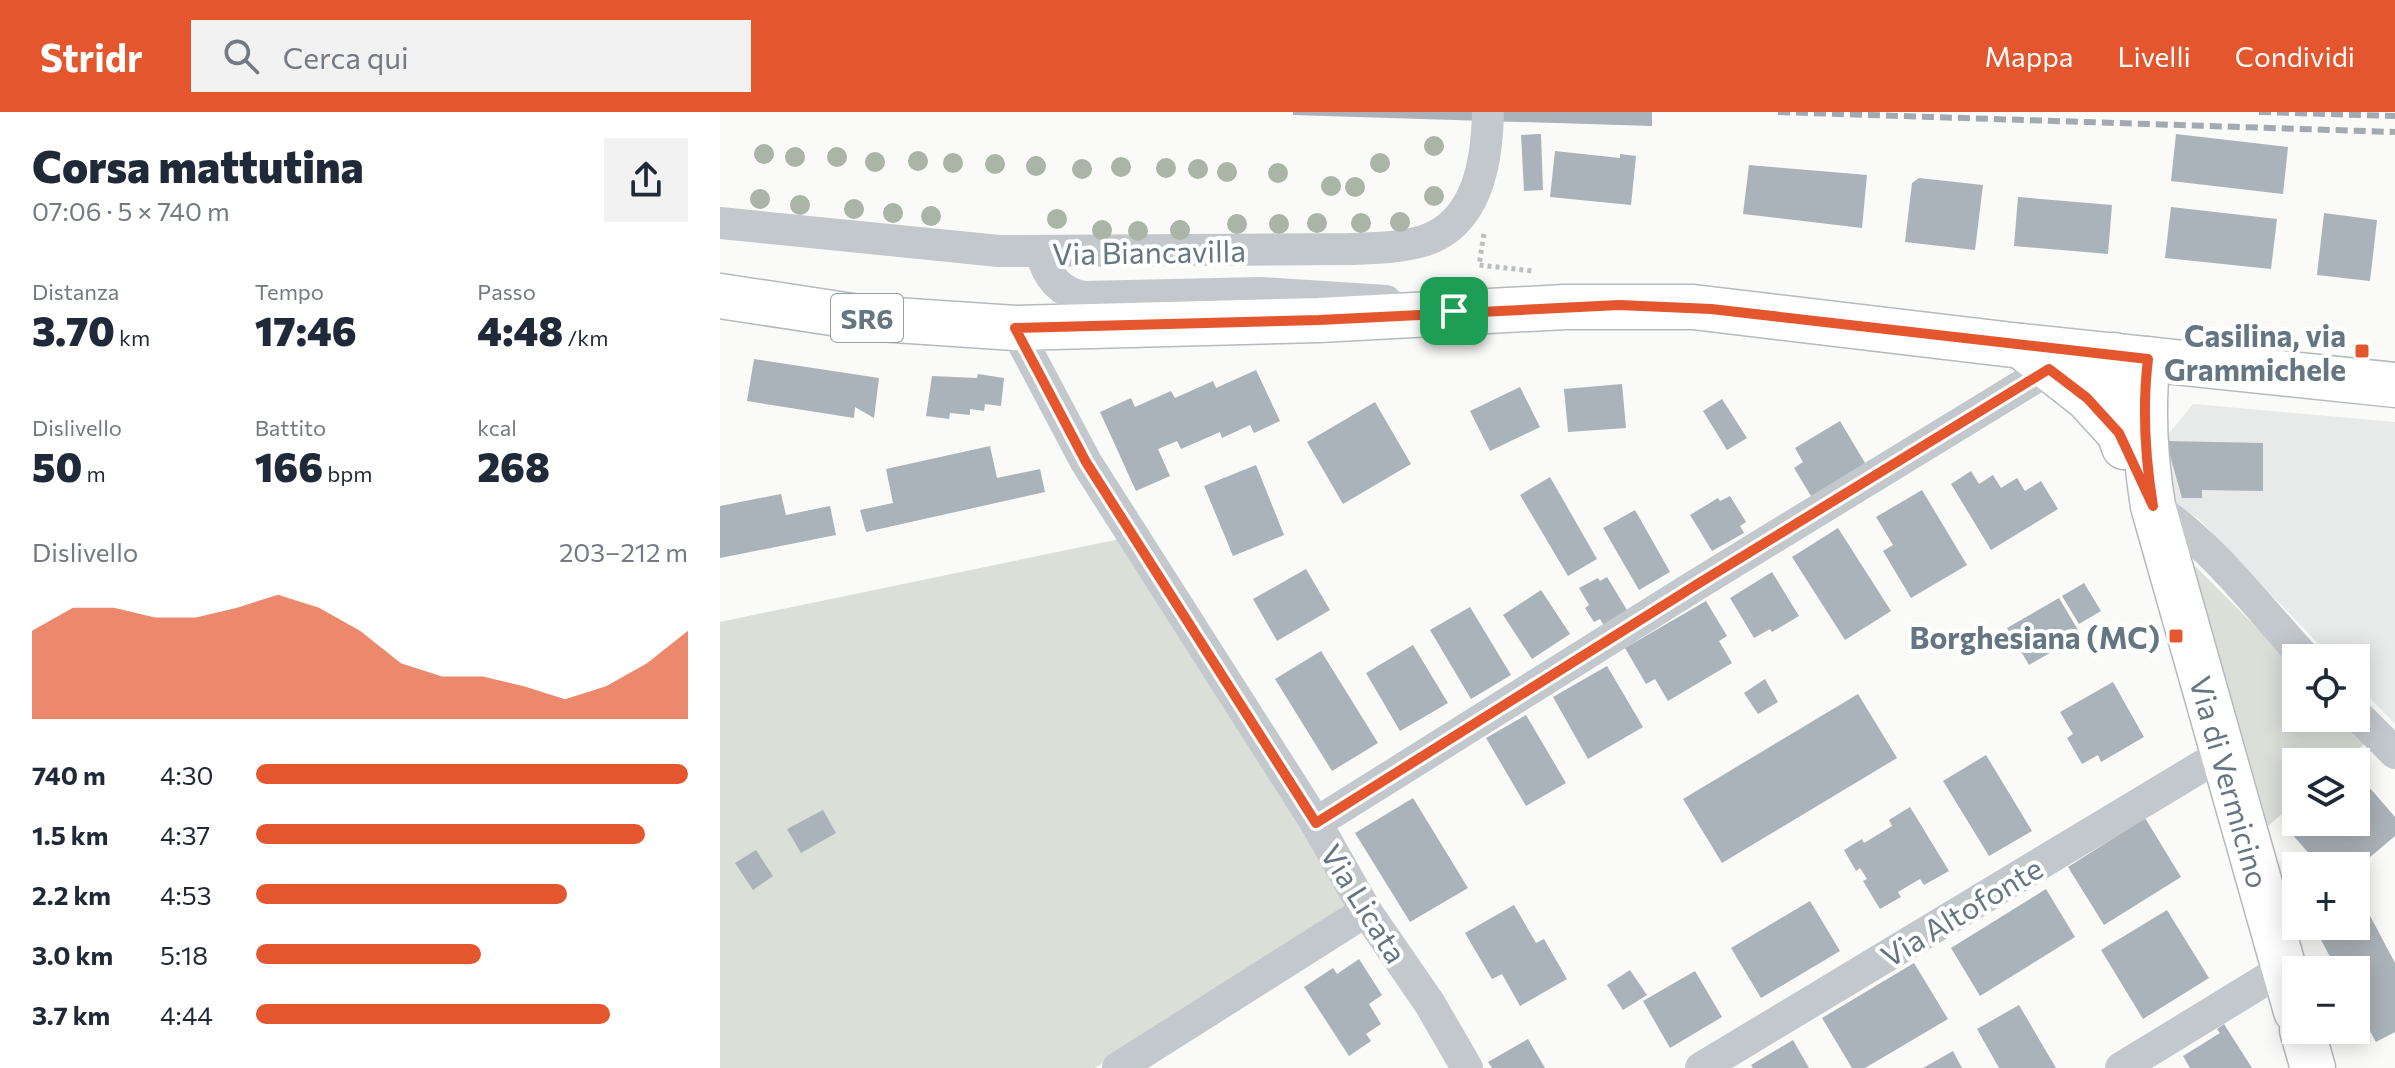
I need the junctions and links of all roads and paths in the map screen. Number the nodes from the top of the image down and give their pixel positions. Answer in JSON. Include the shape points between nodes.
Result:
{"nodes":[{"id":1,"x":1488,"y":117,"type":"edge"},
{"id":2,"x":720,"y":223,"type":"edge"},
{"id":3,"x":1485,"y":227,"type":"dead end"},
{"id":4,"x":1041,"y":252,"type":"junction"},
{"id":5,"x":1543,"y":272,"type":"dead end"},
{"id":6,"x":720,"y":296,"type":"edge"},
{"id":7,"x":1454,"y":311,"type":"junction"},
{"id":8,"x":1015,"y":328,"type":"junction"},
{"id":9,"x":2035,"y":357,"type":"junction"},
{"id":10,"x":2131,"y":357,"type":"junction"},
{"id":11,"x":2395,"y":385,"type":"edge"},
{"id":12,"x":2119,"y":433,"type":"junction"},
{"id":13,"x":2153,"y":506,"type":"junction"},
{"id":14,"x":2292,"y":644,"type":"edge"},
{"id":15,"x":2370,"y":728,"type":"edge"},
{"id":16,"x":2395,"y":753,"type":"edge"},
{"id":17,"x":2222,"y":754,"type":"junction"},
{"id":18,"x":1316,"y":823,"type":"junction"},
{"id":19,"x":1366,"y":911,"type":"junction"},
{"id":20,"x":2282,"y":965,"type":"edge"},
{"id":21,"x":2282,"y":970,"type":"edge"},
{"id":22,"x":2306,"y":1044,"type":"edge"},
{"id":23,"x":1118,"y":1068,"type":"edge"},
{"id":24,"x":1467,"y":1068,"type":"edge"},
{"id":25,"x":1701,"y":1068,"type":"edge"},
{"id":26,"x":2121,"y":1068,"type":"edge"},
{"id":27,"x":2313,"y":1068,"type":"edge"}],
"edges":[{"from":1,"to":4,"type":"street","name":"Via Biancavilla","via":[[1484,161],[1473,196],[1450,227],[1423,240],[1349,249]]},
{"from":2,"to":4,"type":"street","name":"Via Biancavilla"},
{"from":3,"to":5,"type":"path","via":[[1479,265]]},
{"from":4,"to":7,"type":"street","via":[[1056,283],[1084,297],[1287,293]]},
{"from":6,"to":8,"type":"main road","number":"SR6","via":[[865,318]]},
{"from":7,"to":8,"type":"main road","number":"SR6"},
{"from":7,"to":9,"type":"main road","number":"SR6","via":[[1693,307]]},
{"from":8,"to":18,"type":"street","name":"Via Licata","via":[[1086,462]]},
{"from":9,"to":10,"type":"main road","number":"SR6"},
{"from":9,"to":12,"type":"main road","name":"Via di Vermicino","via":[[2087,398]]},
{"from":9,"to":18,"type":"street","via":[[1696,585]]},
{"from":10,"to":11,"type":"main road","number":"SR6"},
{"from":10,"to":12,"type":"main road","name":"Via di Vermicino","via":[[2113,388]]},
{"from":10,"to":13,"type":"main road","name":"Via di Vermicino","via":[[2144,391]]},
{"from":12,"to":13,"type":"main road","name":"Via di Vermicino"},
{"from":13,"to":14,"type":"street","via":[[2190,534]]},
{"from":13,"to":17,"type":"main road","name":"Via di Vermicino"},
{"from":15,"to":16,"type":"street"},
{"from":17,"to":20,"type":"main road","name":"Via di Vermicino"},
{"from":17,"to":25,"type":"street","name":"Via Altofonte"},
{"from":18,"to":19,"type":"street","name":"Via Licata"},
{"from":19,"to":23,"type":"street"},
{"from":19,"to":24,"type":"street","name":"Via Licata"},
{"from":21,"to":26,"type":"street"},
{"from":22,"to":27,"type":"main road"}]}
